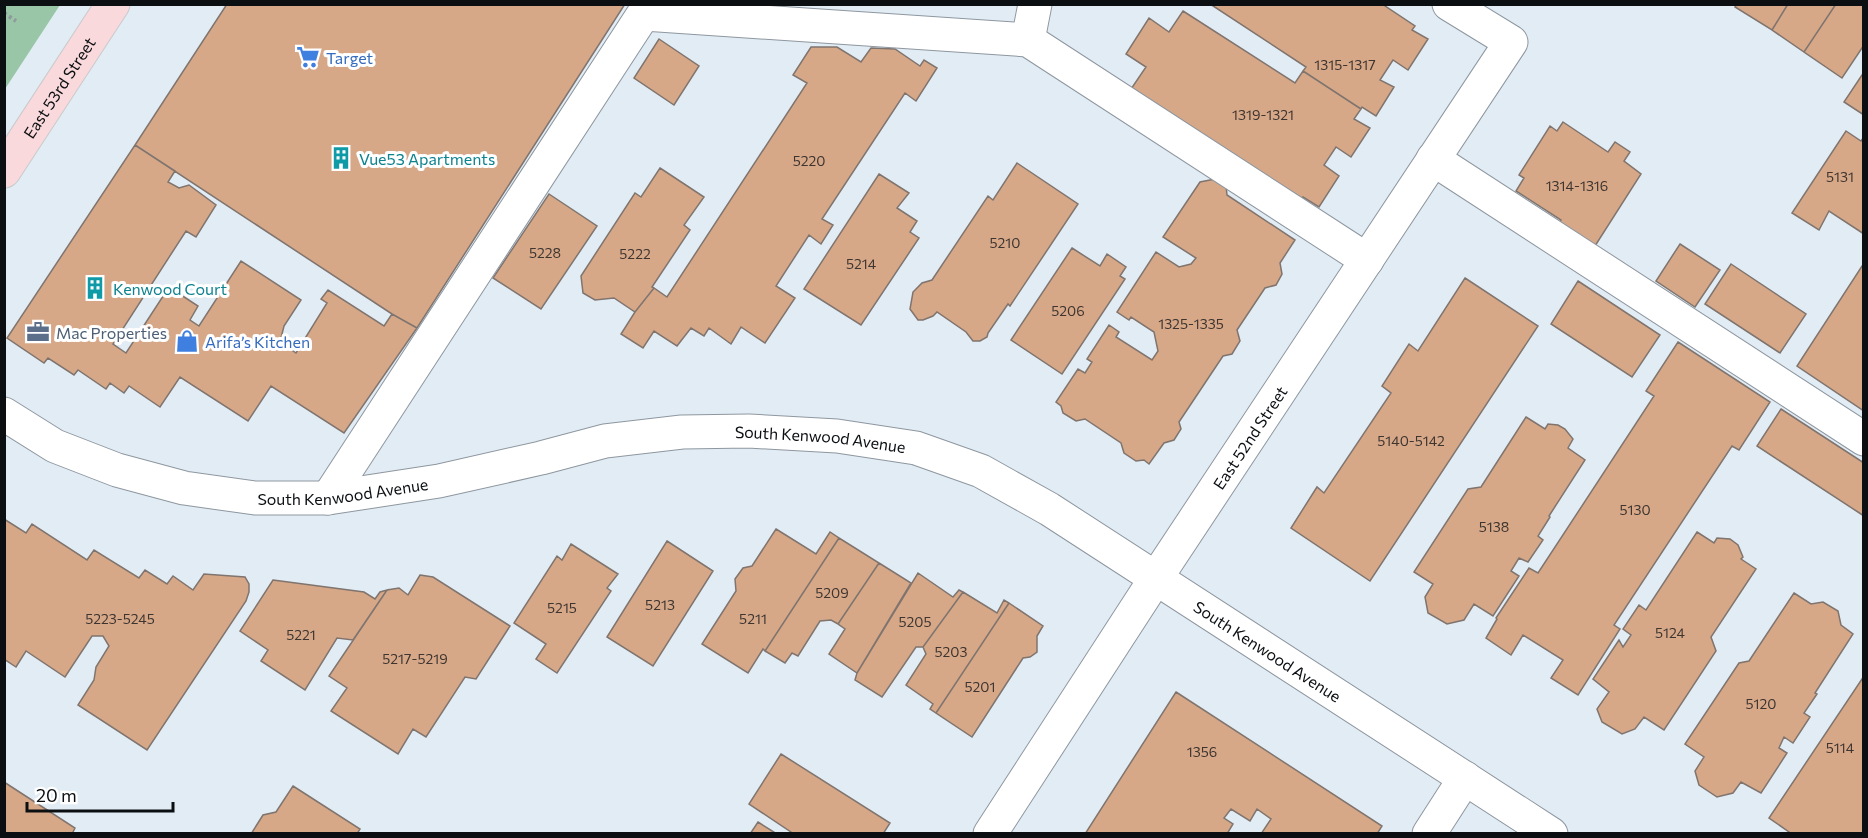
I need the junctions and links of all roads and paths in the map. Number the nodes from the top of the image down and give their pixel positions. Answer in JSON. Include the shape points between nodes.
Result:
{"nodes":[{"id":1,"x":113,"y":4,"type":"edge"},
{"id":2,"x":1035,"y":4,"type":"edge"},
{"id":3,"x":1449,"y":4,"type":"edge"},
{"id":4,"x":647,"y":9,"type":"edge"},
{"id":5,"x":4,"y":14,"type":"edge"},
{"id":6,"x":16,"y":21,"type":"dead end"},
{"id":7,"x":1028,"y":40,"type":"junction"},
{"id":8,"x":1433,"y":159,"type":"junction"},
{"id":9,"x":4,"y":171,"type":"edge"},
{"id":10,"x":1367,"y":260,"type":"junction"},
{"id":11,"x":4,"y":414,"type":"edge"},
{"id":12,"x":1863,"y":439,"type":"edge"},
{"id":13,"x":328,"y":498,"type":"junction"},
{"id":14,"x":1156,"y":578,"type":"junction"},
{"id":15,"x":1465,"y":778,"type":"junction"},
{"id":16,"x":990,"y":834,"type":"edge"},
{"id":17,"x":1429,"y":834,"type":"edge"},
{"id":18,"x":1551,"y":834,"type":"edge"}],
"edges":[{"from":1,"to":9,"type":"main road","name":"East 53rd Street"},
{"from":2,"to":7,"type":"street"},
{"from":3,"to":8,"type":"street","name":"East 52nd Street","via":[[1511,42]]},
{"from":4,"to":7,"type":"street"},
{"from":4,"to":13,"type":"street"},
{"from":5,"to":6,"type":"path"},
{"from":7,"to":10,"type":"street"},
{"from":8,"to":10,"type":"street","name":"East 52nd Street"},
{"from":8,"to":12,"type":"street"},
{"from":10,"to":14,"type":"street","name":"East 52nd Street"},
{"from":11,"to":13,"type":"street","name":"South Kenwood Avenue","via":[[55,446],[117,470],[184,488],[255,498]]},
{"from":13,"to":14,"type":"street","name":"South Kenwood Avenue","via":[[439,481],[605,441],[682,432],[837,436],[916,448],[981,471],[1049,509]]},
{"from":14,"to":15,"type":"street","name":"South Kenwood Avenue"},
{"from":14,"to":16,"type":"street","name":"East 52nd Street"},
{"from":15,"to":17,"type":"street"},
{"from":15,"to":18,"type":"street","name":"South Kenwood Avenue"}]}
